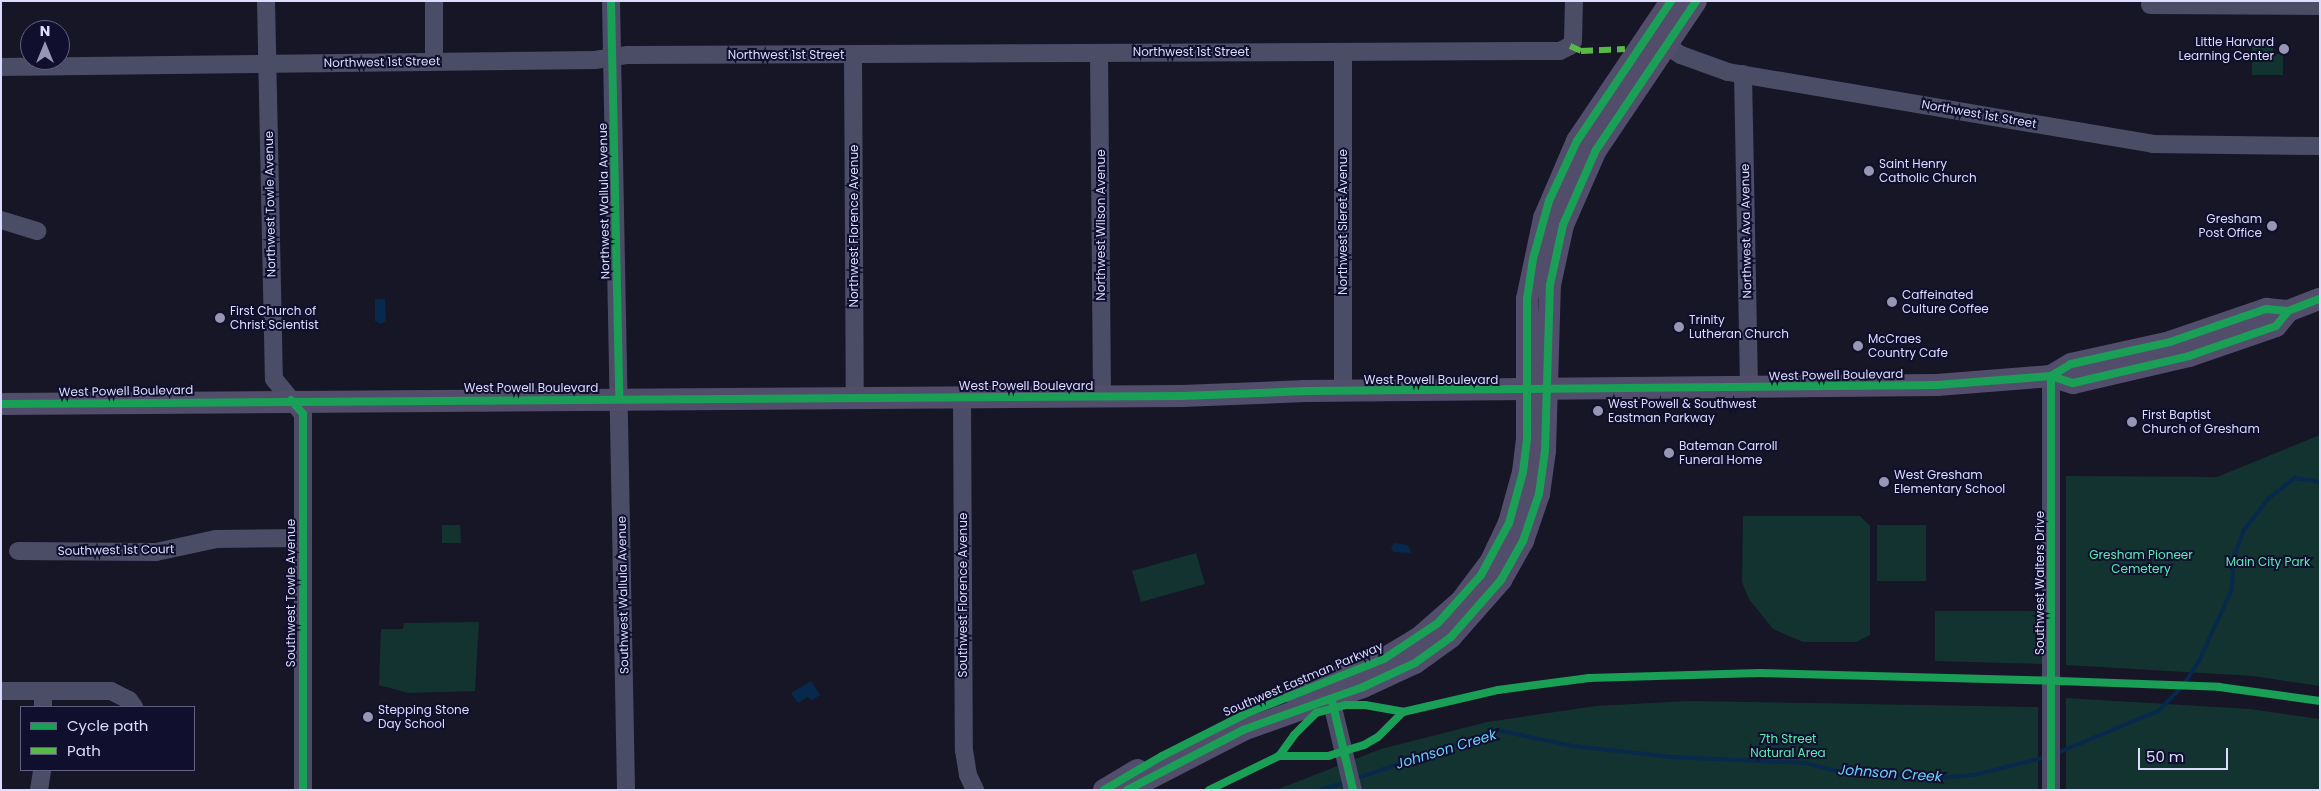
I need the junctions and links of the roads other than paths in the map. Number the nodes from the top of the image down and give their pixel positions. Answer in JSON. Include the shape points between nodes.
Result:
{"nodes":[{"id":1,"x":266,"y":1,"type":"edge"},
{"id":2,"x":434,"y":1,"type":"edge"},
{"id":3,"x":611,"y":1,"type":"edge"},
{"id":4,"x":1574,"y":1,"type":"edge"},
{"id":5,"x":1671,"y":1,"type":"edge"},
{"id":6,"x":1696,"y":1,"type":"edge"},
{"id":7,"x":2150,"y":4,"type":"dead end"},
{"id":8,"x":2320,"y":6,"type":"edge"},
{"id":9,"x":1657,"y":39,"type":"junction"},
{"id":10,"x":1343,"y":52,"type":"junction"},
{"id":11,"x":1099,"y":53,"type":"junction"},
{"id":12,"x":853,"y":54,"type":"junction"},
{"id":13,"x":612,"y":56,"type":"junction"},
{"id":14,"x":434,"y":60,"type":"junction"},
{"id":15,"x":267,"y":64,"type":"junction"},
{"id":16,"x":1,"y":68,"type":"edge"},
{"id":17,"x":1743,"y":74,"type":"junction"},
{"id":18,"x":2320,"y":146,"type":"edge"},
{"id":19,"x":1,"y":220,"type":"edge"},
{"id":20,"x":37,"y":231,"type":"dead end"},
{"id":21,"x":2320,"y":299,"type":"edge"},
{"id":22,"x":2051,"y":376,"type":"junction"},
{"id":23,"x":1749,"y":388,"type":"junction"},
{"id":24,"x":1536,"y":390,"type":"junction"},
{"id":25,"x":1342,"y":392,"type":"junction"},
{"id":26,"x":1102,"y":397,"type":"junction"},
{"id":27,"x":855,"y":398,"type":"junction"},
{"id":28,"x":962,"y":398,"type":"junction"},
{"id":29,"x":291,"y":400,"type":"junction"},
{"id":30,"x":620,"y":400,"type":"junction"},
{"id":31,"x":1,"y":404,"type":"edge"},
{"id":32,"x":303,"y":538,"type":"junction"},
{"id":33,"x":18,"y":552,"type":"dead end"},
{"id":34,"x":1329,"y":689,"type":"junction"},
{"id":35,"x":1,"y":691,"type":"edge"},
{"id":36,"x":43,"y":699,"type":"edge"},
{"id":37,"x":133,"y":706,"type":"edge"},
{"id":38,"x":42,"y":771,"type":"edge"},
{"id":39,"x":39,"y":790,"type":"edge"},
{"id":40,"x":303,"y":790,"type":"edge"},
{"id":41,"x":626,"y":790,"type":"edge"},
{"id":42,"x":975,"y":790,"type":"edge"},
{"id":43,"x":1104,"y":790,"type":"edge"},
{"id":44,"x":1127,"y":790,"type":"edge"},
{"id":45,"x":1353,"y":790,"type":"edge"},
{"id":46,"x":2051,"y":790,"type":"edge"}],
"edges":[{"from":1,"to":15,"type":"street","name":"Northwest Towle Avenue"},
{"from":2,"to":14,"type":"street"},
{"from":3,"to":13,"type":"street","name":"Northwest Wallula Avenue"},
{"from":4,"to":10,"type":"street","name":"Northwest 1st Street","via":[[1574,34],[1570,46],[1560,51]]},
{"from":5,"to":9,"type":"main road"},
{"from":6,"to":9,"type":"main road"},
{"from":7,"to":8,"type":"street"},
{"from":9,"to":17,"type":"street","name":"Northwest 1st Street","via":[[1698,62]]},
{"from":9,"to":24,"type":"main road","name":"Southwest Eastman Parkway","via":[[1577,141],[1549,201],[1528,290]]},
{"from":10,"to":11,"type":"street","name":"Northwest 1st Street"},
{"from":10,"to":25,"type":"street","name":"Northwest Sleret Avenue"},
{"from":11,"to":12,"type":"street","name":"Northwest 1st Street"},
{"from":11,"to":26,"type":"street","name":"Northwest Wilson Avenue"},
{"from":12,"to":13,"type":"street","name":"Northwest 1st Street"},
{"from":12,"to":27,"type":"street","name":"Northwest Florence Avenue"},
{"from":13,"to":14,"type":"street","name":"Northwest 1st Street","via":[[595,60]]},
{"from":13,"to":30,"type":"street","name":"Northwest Wallula Avenue"},
{"from":14,"to":15,"type":"street","name":"Northwest 1st Street"},
{"from":15,"to":16,"type":"street","name":"Northwest 1st Street"},
{"from":15,"to":29,"type":"street","name":"Northwest Towle Avenue","via":[[274,379]]},
{"from":17,"to":18,"type":"street","name":"Northwest 1st Street","via":[[2152,144]]},
{"from":17,"to":23,"type":"street","name":"Northwest Ava Avenue"},
{"from":19,"to":20,"type":"street"},
{"from":21,"to":22,"type":"main road","name":"West Powell Boulevard","via":[[2288,311],[2266,309],[2170,342],[2071,364]]},
{"from":22,"to":23,"type":"main road","name":"West Powell Boulevard","via":[[1937,385]]},
{"from":22,"to":46,"type":"street","name":"Southwest Walters Drive"},
{"from":23,"to":24,"type":"main road","name":"West Powell Boulevard"},
{"from":24,"to":25,"type":"main road","name":"West Powell Boulevard"},
{"from":24,"to":34,"type":"main road","name":"Southwest Eastman Parkway","via":[[1520,486],[1502,538],[1481,575],[1461,601],[1420,637]]},
{"from":25,"to":26,"type":"main road","name":"West Powell Boulevard"},
{"from":26,"to":28,"type":"main road","name":"West Powell Boulevard"},
{"from":27,"to":28,"type":"main road","name":"West Powell Boulevard"},
{"from":27,"to":30,"type":"main road","name":"West Powell Boulevard"},
{"from":28,"to":42,"type":"street","name":"Southwest Florence Avenue","via":[[964,750],[968,775]]},
{"from":29,"to":30,"type":"main road","name":"West Powell Boulevard"},
{"from":29,"to":31,"type":"main road","name":"West Powell Boulevard"},
{"from":29,"to":32,"type":"street","name":"Southwest Towle Avenue","via":[[303,414]]},
{"from":30,"to":41,"type":"street","name":"Southwest Wallula Avenue"},
{"from":32,"to":33,"type":"street","name":"Southwest 1st Court","via":[[216,540],[156,552]]},
{"from":32,"to":40,"type":"street","name":"Southwest Towle Avenue"},
{"from":34,"to":43,"type":"main road","name":"Southwest Eastman Parkway","via":[[1202,735]]},
{"from":34,"to":44,"type":"main road","name":"Southwest Eastman Parkway"},
{"from":34,"to":45,"type":"street"},
{"from":35,"to":36,"type":"street"},
{"from":36,"to":37,"type":"street","via":[[111,691],[129,700]]},
{"from":38,"to":39,"type":"street"}]}
